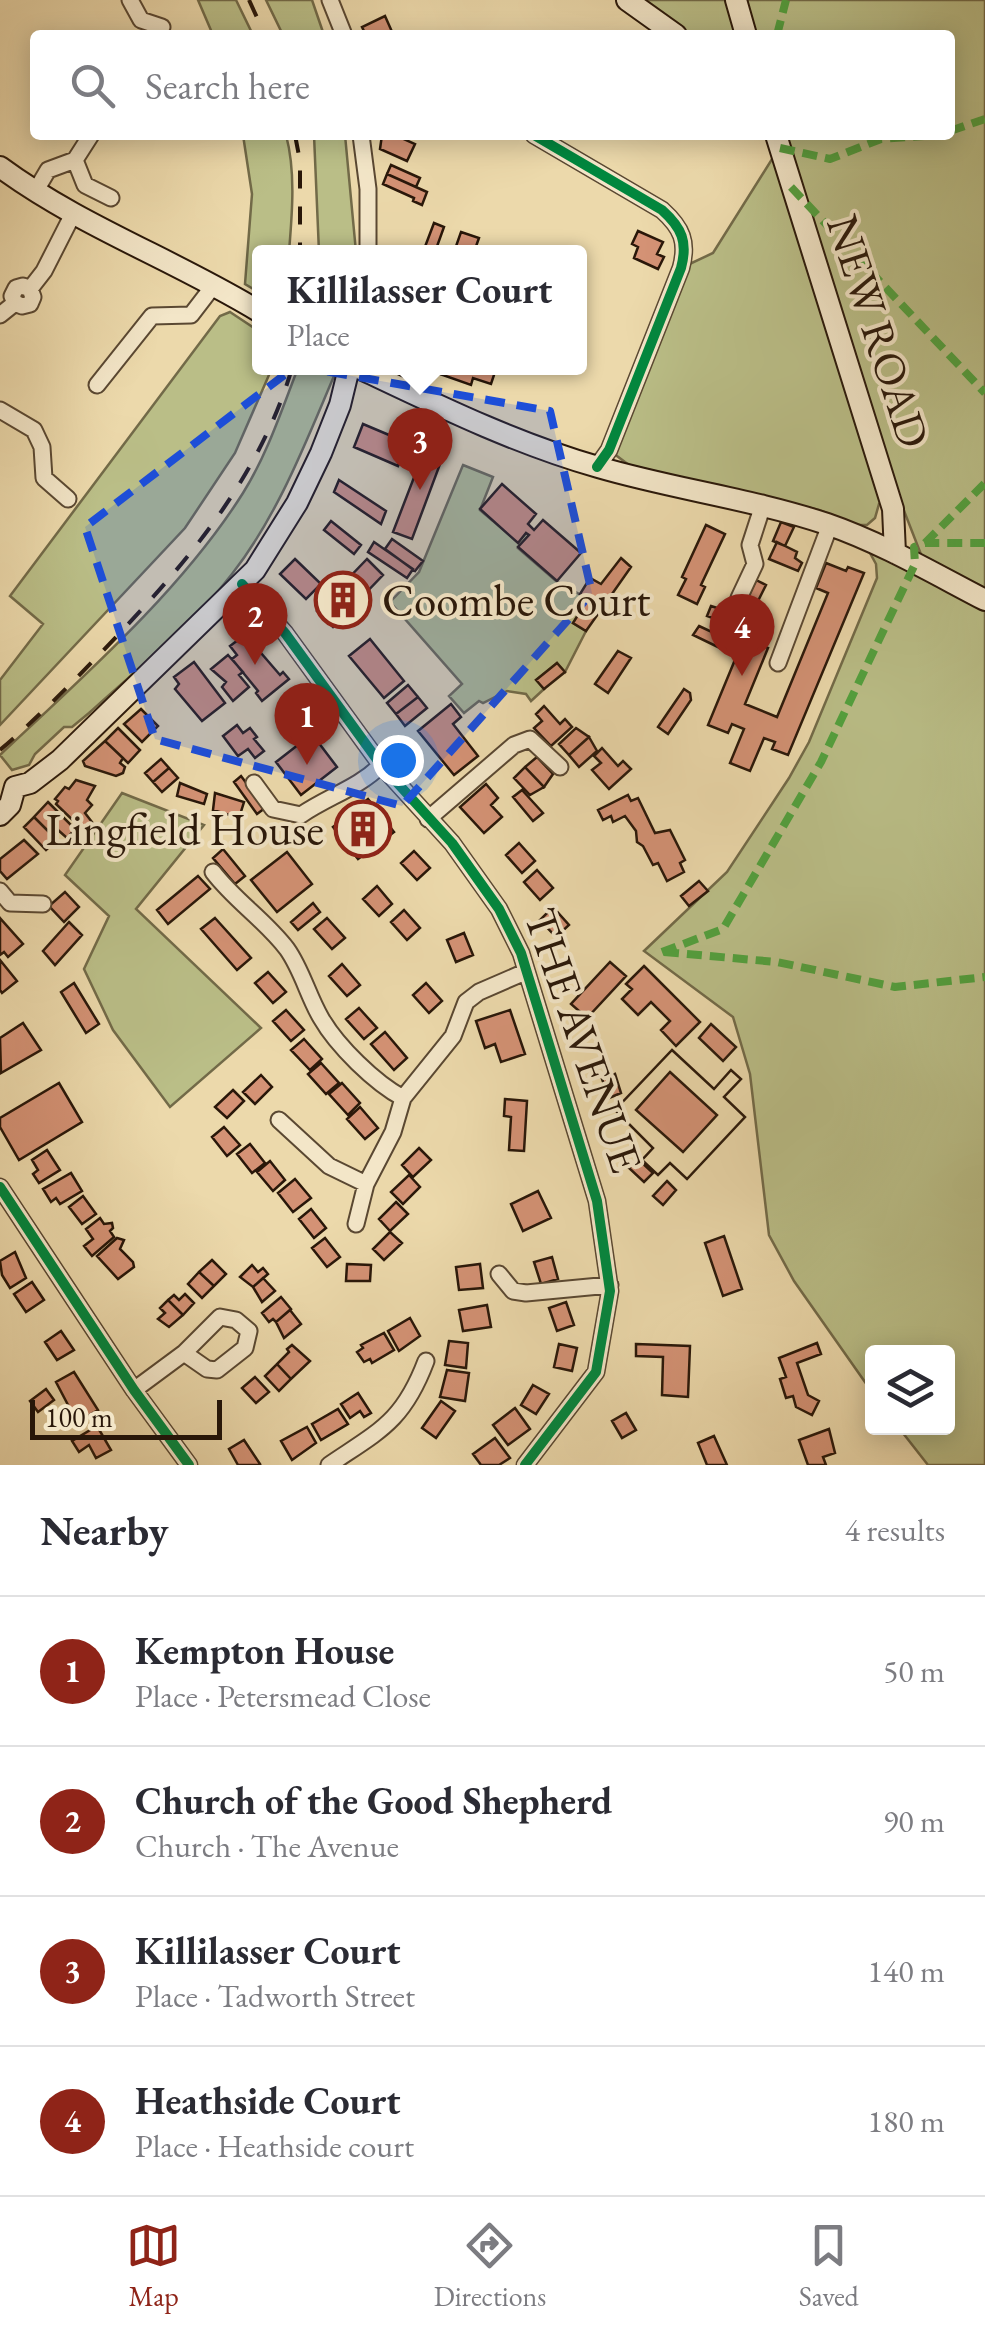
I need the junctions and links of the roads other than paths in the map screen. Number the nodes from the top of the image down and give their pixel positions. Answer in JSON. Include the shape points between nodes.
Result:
{"nodes":[{"id":1,"x":130,"y":0,"type":"edge"},
{"id":2,"x":330,"y":0,"type":"edge"},
{"id":3,"x":626,"y":0,"type":"edge"},
{"id":4,"x":736,"y":0,"type":"edge"},
{"id":5,"x":162,"y":26,"type":"dead end"},
{"id":6,"x":342,"y":30,"type":"edge"},
{"id":7,"x":669,"y":30,"type":"edge"},
{"id":8,"x":745,"y":30,"type":"edge"},
{"id":9,"x":88,"y":140,"type":"edge"},
{"id":10,"x":362,"y":140,"type":"edge"},
{"id":11,"x":543,"y":140,"type":"edge"},
{"id":12,"x":778,"y":140,"type":"edge"},
{"id":13,"x":75,"y":160,"type":"junction"},
{"id":14,"x":0,"y":166,"type":"edge"},
{"id":15,"x":35,"y":192,"type":"junction"},
{"id":16,"x":111,"y":198,"type":"dead end"},
{"id":17,"x":73,"y":214,"type":"junction"},
{"id":18,"x":368,"y":245,"type":"edge"},
{"id":19,"x":214,"y":285,"type":"junction"},
{"id":20,"x":251,"y":306,"type":"edge"},
{"id":21,"x":0,"y":315,"type":"edge"},
{"id":22,"x":347,"y":375,"type":"edge"},
{"id":23,"x":373,"y":375,"type":"edge"},
{"id":24,"x":96,"y":385,"type":"dead end"},
{"id":25,"x":0,"y":410,"type":"edge"},
{"id":26,"x":596,"y":467,"type":"junction"},
{"id":27,"x":68,"y":499,"type":"dead end"},
{"id":28,"x":763,"y":505,"type":"junction"},
{"id":29,"x":830,"y":525,"type":"junction"},
{"id":30,"x":895,"y":553,"type":"junction"},
{"id":31,"x":242,"y":584,"type":"junction"},
{"id":32,"x":738,"y":598,"type":"dead end"},
{"id":33,"x":985,"y":600,"type":"edge"},
{"id":34,"x":778,"y":663,"type":"dead end"},
{"id":35,"x":382,"y":765,"type":"junction"},
{"id":36,"x":560,"y":768,"type":"dead end"},
{"id":37,"x":6,"y":781,"type":"edge"},
{"id":38,"x":254,"y":783,"type":"dead end"},
{"id":39,"x":0,"y":815,"type":"edge"},
{"id":40,"x":428,"y":818,"type":"junction"},
{"id":41,"x":213,"y":872,"type":"dead end"},
{"id":42,"x":0,"y":891,"type":"edge"},
{"id":43,"x":43,"y":904,"type":"dead end"},
{"id":44,"x":525,"y":972,"type":"junction"},
{"id":45,"x":403,"y":1098,"type":"junction"},
{"id":46,"x":279,"y":1120,"type":"dead end"},
{"id":47,"x":366,"y":1184,"type":"junction"},
{"id":48,"x":0,"y":1187,"type":"edge"},
{"id":49,"x":356,"y":1224,"type":"dead end"},
{"id":50,"x":499,"y":1274,"type":"dead end"},
{"id":51,"x":610,"y":1285,"type":"junction"},
{"id":52,"x":184,"y":1353,"type":"dead end"},
{"id":53,"x":426,"y":1361,"type":"dead end"},
{"id":54,"x":134,"y":1390,"type":"junction"},
{"id":55,"x":190,"y":1465,"type":"edge"},
{"id":56,"x":328,"y":1465,"type":"edge"},
{"id":57,"x":525,"y":1465,"type":"edge"}],
"edges":[{"from":1,"to":5,"type":"street","via":[[141,20]]},
{"from":2,"to":6,"type":"street"},
{"from":3,"to":7,"type":"main road"},
{"from":4,"to":8,"type":"main road"},
{"from":9,"to":13,"type":"street"},
{"from":10,"to":18,"type":"street"},
{"from":11,"to":26,"type":"street","via":[[662,210],[684,237],[682,268],[609,450]]},
{"from":12,"to":30,"type":"main road","name":"NEW ROAD","via":[[893,508]]},
{"from":13,"to":15,"type":"street","via":[[48,170]]},
{"from":13,"to":16,"type":"street","via":[[85,185]]},
{"from":14,"to":15,"type":"main road"},
{"from":15,"to":17,"type":"main road"},
{"from":17,"to":19,"type":"main road"},
{"from":17,"to":21,"type":"street","via":[[44,271],[30,289],[16,288],[15,303]]},
{"from":19,"to":20,"type":"main road"},
{"from":19,"to":24,"type":"street","via":[[191,315],[152,316]]},
{"from":22,"to":31,"type":"main road","via":[[321,454],[268,552]]},
{"from":23,"to":26,"type":"main road","via":[[482,427]]},
{"from":25,"to":27,"type":"street","via":[[34,430],[44,478]]},
{"from":26,"to":28,"type":"main road"},
{"from":28,"to":29,"type":"main road"},
{"from":28,"to":32,"type":"street","via":[[750,545],[755,564]]},
{"from":29,"to":30,"type":"main road"},
{"from":29,"to":34,"type":"street"},
{"from":30,"to":33,"type":"main road"},
{"from":31,"to":35,"type":"street","name":"THE AVENUE"},
{"from":31,"to":37,"type":"main road","via":[[60,760],[30,783]]},
{"from":35,"to":38,"type":"street","via":[[301,815],[273,809]]},
{"from":35,"to":40,"type":"street","name":"THE AVENUE"},
{"from":36,"to":40,"type":"street","via":[[530,739],[514,745]]},
{"from":37,"to":39,"type":"main road","via":[[10,805]]},
{"from":40,"to":44,"type":"street","name":"THE AVENUE","via":[[500,910]]},
{"from":41,"to":45,"type":"street","via":[[284,945],[322,1022],[380,1086]]},
{"from":42,"to":43,"type":"street","via":[[10,903]]},
{"from":44,"to":45,"type":"street","via":[[466,1002],[453,1036]]},
{"from":44,"to":51,"type":"street","name":"THE AVENUE","via":[[597,1201]]},
{"from":45,"to":47,"type":"street"},
{"from":46,"to":47,"type":"street","via":[[329,1166]]},
{"from":47,"to":49,"type":"street"},
{"from":48,"to":54,"type":"street"},
{"from":50,"to":51,"type":"street","via":[[513,1290],[526,1293]]},
{"from":51,"to":57,"type":"street","name":"THE AVENUE","via":[[596,1372]]},
{"from":52,"to":54,"type":"street"},
{"from":53,"to":56,"type":"street","via":[[393,1421]]},
{"from":54,"to":55,"type":"street"}]}
